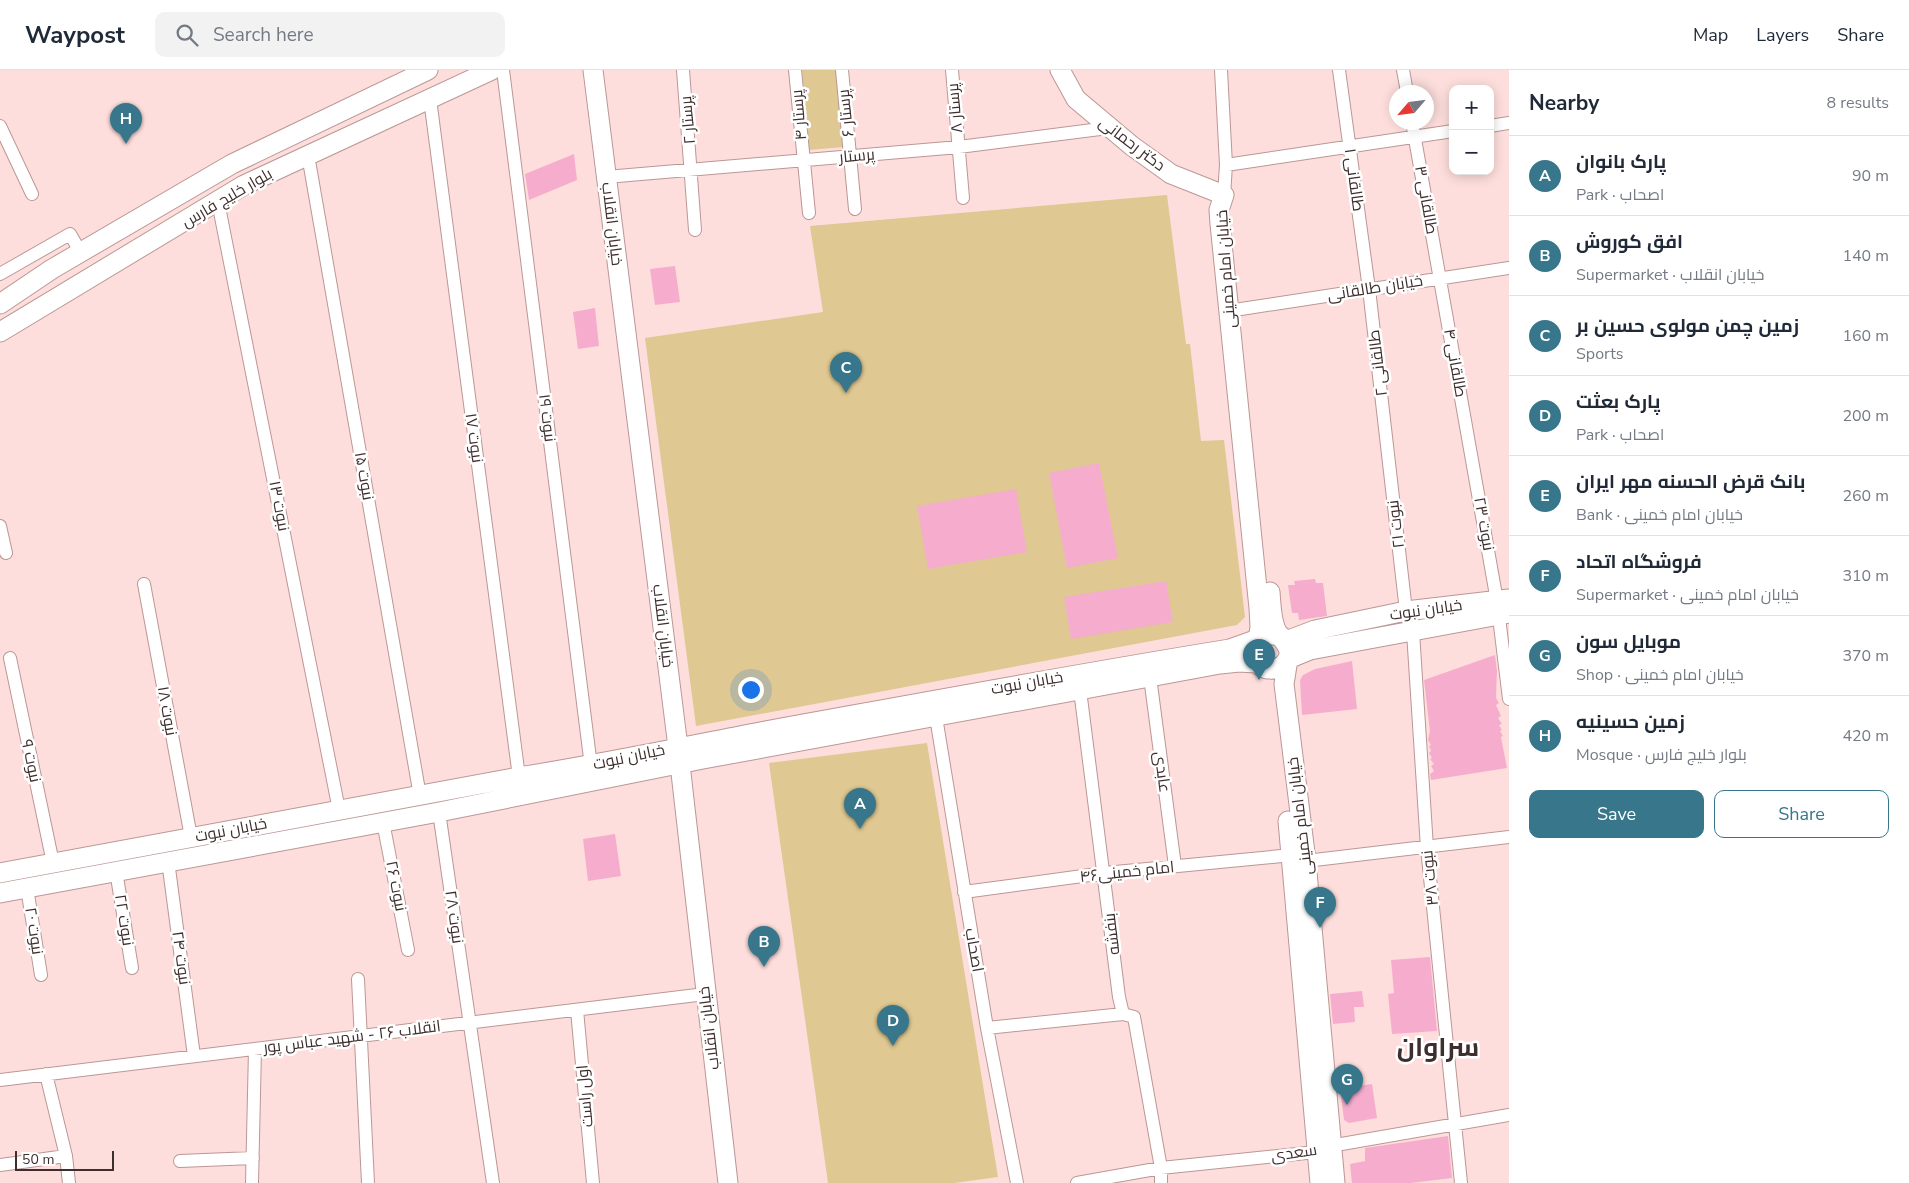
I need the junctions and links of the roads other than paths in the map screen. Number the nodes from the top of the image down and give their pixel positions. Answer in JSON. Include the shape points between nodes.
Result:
{"nodes":[{"id":1,"x":428,"y":70,"type":"edge"},
{"id":2,"x":492,"y":70,"type":"edge"},
{"id":3,"x":502,"y":70,"type":"edge"},
{"id":4,"x":593,"y":70,"type":"edge"},
{"id":5,"x":683,"y":70,"type":"edge"},
{"id":6,"x":795,"y":70,"type":"edge"},
{"id":7,"x":842,"y":70,"type":"edge"},
{"id":8,"x":952,"y":70,"type":"edge"},
{"id":9,"x":1060,"y":70,"type":"edge"},
{"id":10,"x":1221,"y":70,"type":"edge"},
{"id":11,"x":1339,"y":70,"type":"edge"},
{"id":12,"x":1403,"y":70,"type":"edge"},
{"id":13,"x":1406,"y":85,"type":"edge"},
{"id":14,"x":430,"y":99,"type":"junction"},
{"id":15,"x":1509,"y":123,"type":"edge"},
{"id":16,"x":1494,"y":125,"type":"edge"},
{"id":17,"x":0,"y":126,"type":"edge"},
{"id":18,"x":1108,"y":128,"type":"junction"},
{"id":19,"x":1414,"y":130,"type":"edge"},
{"id":20,"x":1449,"y":132,"type":"edge"},
{"id":21,"x":1415,"y":137,"type":"junction"},
{"id":22,"x":959,"y":147,"type":"junction"},
{"id":23,"x":1350,"y":147,"type":"junction"},
{"id":24,"x":308,"y":155,"type":"junction"},
{"id":25,"x":850,"y":156,"type":"junction"},
{"id":26,"x":804,"y":160,"type":"junction"},
{"id":27,"x":1226,"y":165,"type":"junction"},
{"id":28,"x":692,"y":170,"type":"junction"},
{"id":29,"x":606,"y":177,"type":"junction"},
{"id":30,"x":32,"y":194,"type":"dead end"},
{"id":31,"x":1224,"y":195,"type":"junction"},
{"id":32,"x":963,"y":198,"type":"dead end"},
{"id":33,"x":218,"y":202,"type":"junction"},
{"id":34,"x":855,"y":209,"type":"dead end"},
{"id":35,"x":809,"y":213,"type":"dead end"},
{"id":36,"x":695,"y":230,"type":"dead end"},
{"id":37,"x":81,"y":253,"type":"junction"},
{"id":38,"x":1509,"y":268,"type":"edge"},
{"id":39,"x":0,"y":274,"type":"edge"},
{"id":40,"x":1440,"y":278,"type":"junction"},
{"id":41,"x":1369,"y":289,"type":"junction"},
{"id":42,"x":0,"y":304,"type":"edge"},
{"id":43,"x":1235,"y":310,"type":"junction"},
{"id":44,"x":0,"y":332,"type":"edge"},
{"id":45,"x":1386,"y":438,"type":"joint"},
{"id":46,"x":1470,"y":447,"type":"joint"},
{"id":47,"x":0,"y":526,"type":"edge"},
{"id":48,"x":6,"y":553,"type":"dead end"},
{"id":49,"x":144,"y":584,"type":"dead end"},
{"id":50,"x":1504,"y":607,"type":"edge"},
{"id":51,"x":1406,"y":611,"type":"junction"},
{"id":52,"x":1413,"y":632,"type":"junction"},
{"id":53,"x":1258,"y":639,"type":"junction"},
{"id":54,"x":1285,"y":645,"type":"junction"},
{"id":55,"x":10,"y":658,"type":"dead end"},
{"id":56,"x":1259,"y":665,"type":"junction"},
{"id":57,"x":1150,"y":677,"type":"junction"},
{"id":58,"x":1080,"y":690,"type":"junction"},
{"id":59,"x":1509,"y":699,"type":"edge"},
{"id":60,"x":934,"y":709,"type":"junction"},
{"id":61,"x":679,"y":756,"type":"junction"},
{"id":62,"x":591,"y":766,"type":"junction"},
{"id":63,"x":519,"y":777,"type":"junction"},
{"id":64,"x":430,"y":804,"type":"junction"},
{"id":65,"x":340,"y":810,"type":"junction"},
{"id":66,"x":383,"y":822,"type":"junction"},
{"id":67,"x":1509,"y":837,"type":"edge"},
{"id":68,"x":193,"y":847,"type":"junction"},
{"id":69,"x":1426,"y":848,"type":"junction"},
{"id":70,"x":1299,"y":858,"type":"junction"},
{"id":71,"x":168,"y":861,"type":"junction"},
{"id":72,"x":53,"y":863,"type":"junction"},
{"id":73,"x":1175,"y":866,"type":"junction"},
{"id":74,"x":116,"y":871,"type":"junction"},
{"id":75,"x":0,"y":873,"type":"edge"},
{"id":76,"x":1105,"y":873,"type":"junction"},
{"id":77,"x":27,"y":888,"type":"junction"},
{"id":78,"x":964,"y":892,"type":"junction"},
{"id":79,"x":0,"y":894,"type":"edge"},
{"id":80,"x":408,"y":950,"type":"dead end"},
{"id":81,"x":132,"y":968,"type":"dead end"},
{"id":82,"x":41,"y":975,"type":"dead end"},
{"id":83,"x":358,"y":979,"type":"dead end"},
{"id":84,"x":705,"y":994,"type":"junction"},
{"id":85,"x":576,"y":1010,"type":"junction"},
{"id":86,"x":1123,"y":1014,"type":"junction"},
{"id":87,"x":470,"y":1023,"type":"junction"},
{"id":88,"x":987,"y":1028,"type":"junction"},
{"id":89,"x":361,"y":1036,"type":"junction"},
{"id":90,"x":255,"y":1049,"type":"junction"},
{"id":91,"x":194,"y":1056,"type":"junction"},
{"id":92,"x":46,"y":1074,"type":"junction"},
{"id":93,"x":0,"y":1080,"type":"edge"},
{"id":94,"x":1509,"y":1115,"type":"edge"},
{"id":95,"x":1455,"y":1123,"type":"junction"},
{"id":96,"x":1323,"y":1149,"type":"junction"},
{"id":97,"x":66,"y":1156,"type":"junction"},
{"id":98,"x":253,"y":1158,"type":"junction"},
{"id":99,"x":180,"y":1161,"type":"dead end"},
{"id":100,"x":0,"y":1165,"type":"edge"},
{"id":101,"x":1161,"y":1168,"type":"junction"},
{"id":102,"x":69,"y":1183,"type":"edge"},
{"id":103,"x":252,"y":1183,"type":"edge"},
{"id":104,"x":368,"y":1183,"type":"edge"},
{"id":105,"x":493,"y":1183,"type":"edge"},
{"id":106,"x":593,"y":1183,"type":"edge"},
{"id":107,"x":728,"y":1183,"type":"edge"},
{"id":108,"x":1017,"y":1183,"type":"edge"},
{"id":109,"x":1077,"y":1183,"type":"edge"},
{"id":110,"x":1161,"y":1183,"type":"edge"},
{"id":111,"x":1320,"y":1183,"type":"edge"},
{"id":112,"x":1335,"y":1183,"type":"edge"},
{"id":113,"x":1461,"y":1183,"type":"edge"}],
"edges":[{"from":1,"to":37,"type":"main road","name":"بلوار خلیج فارس","via":[[232,164]]},
{"from":2,"to":14,"type":"main road","name":"بلوار خلیج فارس"},
{"from":3,"to":62,"type":"street","name":"نبوت ۱۹"},
{"from":4,"to":29,"type":"main road","name":"خیابان انقلاب"},
{"from":5,"to":28,"type":"street","name":"پرستار ۲"},
{"from":6,"to":26,"type":"street","name":"پرستار ۴"},
{"from":7,"to":25,"type":"street","name":"پرستار ۶"},
{"from":8,"to":22,"type":"street","name":"پرستار ۸"},
{"from":9,"to":18,"type":"main road","name":"دکتر رحمانی","via":[[1076,99]]},
{"from":10,"to":27,"type":"street"},
{"from":11,"to":23,"type":"street","name":"طالقانی ۱"},
{"from":12,"to":13,"type":"street"},
{"from":14,"to":24,"type":"main road","name":"بلوار خلیج فارس"},
{"from":14,"to":63,"type":"street","name":"نبوت ۱۷"},
{"from":15,"to":16,"type":"street"},
{"from":17,"to":30,"type":"street"},
{"from":18,"to":22,"type":"street","name":"پرستار"},
{"from":18,"to":31,"type":"main road","name":"دکتر رحمانی","via":[[1171,174]]},
{"from":19,"to":21,"type":"street","name":"طالقانی ۳"},
{"from":20,"to":21,"type":"street"},
{"from":21,"to":23,"type":"street"},
{"from":21,"to":40,"type":"street","name":"طالقانی ۳"},
{"from":22,"to":25,"type":"street","name":"پرستار"},
{"from":22,"to":32,"type":"street","name":"پرستار ۸"},
{"from":23,"to":27,"type":"street"},
{"from":23,"to":41,"type":"street","name":"طالقانی ۱"},
{"from":24,"to":33,"type":"main road","name":"بلوار خلیج فارس","via":[[244,185]]},
{"from":24,"to":64,"type":"street","name":"نبوت ۱۵"},
{"from":25,"to":26,"type":"street","name":"پرستار"},
{"from":25,"to":34,"type":"street","name":"پرستار ۶"},
{"from":26,"to":28,"type":"street","name":"پرستار"},
{"from":26,"to":35,"type":"street","name":"پرستار ۴"},
{"from":27,"to":31,"type":"street"},
{"from":28,"to":29,"type":"street","name":"پرستار"},
{"from":28,"to":36,"type":"street","name":"پرستار ۲"},
{"from":29,"to":61,"type":"main road","name":"خیابان انقلاب"},
{"from":31,"to":43,"type":"main road","name":"خیابان امام خمینی","via":[[1231,216]]},
{"from":33,"to":44,"type":"main road","name":"بلوار خلیج فارس"},
{"from":33,"to":65,"type":"street","name":"نبوت ۱۳"},
{"from":37,"to":39,"type":"street","via":[[70,234]]},
{"from":37,"to":42,"type":"main road","name":"بلوار خلیج فارس"},
{"from":38,"to":40,"type":"street","name":"خیابان طالقانی"},
{"from":40,"to":41,"type":"street","name":"خیابان طالقانی"},
{"from":40,"to":46,"type":"street","name":"طالقانی ۴"},
{"from":41,"to":43,"type":"street","name":"خیابان طالقانی"},
{"from":41,"to":45,"type":"street","name":"طالقانی ۲"},
{"from":43,"to":53,"type":"main road","name":"خیابان امام خمینی","via":[[1259,608]]},
{"from":43,"to":54,"type":"main road","name":"خیابان امام خمینی","via":[[1273,619]]},
{"from":45,"to":51,"type":"street","name":"نبوت ۲۱"},
{"from":46,"to":50,"type":"street","name":"نبوت ۲۳"},
{"from":47,"to":48,"type":"street"},
{"from":49,"to":68,"type":"street","name":"نبوت ۱۸"},
{"from":50,"to":51,"type":"main road","name":"خیابان نبوت"},
{"from":50,"to":52,"type":"main road","name":"خیابان نبوت"},
{"from":50,"to":59,"type":"street","name":"نبوت ۲۳"},
{"from":51,"to":54,"type":"main road","name":"خیابان نبوت","via":[[1315,630]]},
{"from":52,"to":54,"type":"main road","name":"خیابان نبوت","via":[[1310,650]]},
{"from":52,"to":69,"type":"street","name":"نبوت ۳۸"},
{"from":53,"to":54,"type":"main road","via":[[1269,634]]},
{"from":53,"to":56,"type":"main road","via":[[1253,651]]},
{"from":53,"to":60,"type":"main road","name":"خیابان نبوت","via":[[1230,648]]},
{"from":54,"to":56,"type":"main road","via":[[1279,668],[1273,670]]},
{"from":54,"to":70,"type":"main road","name":"خیابان امام خمینی","via":[[1284,684]]},
{"from":55,"to":72,"type":"street","name":"نبوت ۹"},
{"from":56,"to":57,"type":"main road","name":"خیابان نبوت","via":[[1220,664]]},
{"from":56,"to":70,"type":"main road","name":"خیابان امام خمینی","via":[[1273,684]]},
{"from":57,"to":58,"type":"main road","name":"خیابان نبوت"},
{"from":57,"to":73,"type":"street","name":"عابدی"},
{"from":58,"to":60,"type":"main road","name":"خیابان نبوت"},
{"from":58,"to":76,"type":"street","name":"بنفشه"},
{"from":60,"to":61,"type":"main road","name":"خیابان نبوت"},
{"from":60,"to":78,"type":"street","name":"اصحاب"},
{"from":61,"to":62,"type":"main road","name":"خیابان نبوت"},
{"from":61,"to":64,"type":"main road","name":"خیابان نبوت"},
{"from":61,"to":84,"type":"main road","name":"خیابان انقلاب"},
{"from":62,"to":63,"type":"main road","name":"خیابان نبوت"},
{"from":63,"to":64,"type":"main road","name":"خیابان نبوت"},
{"from":64,"to":65,"type":"main road","name":"خیابان نبوت"},
{"from":64,"to":66,"type":"main road","name":"خیابان نبوت"},
{"from":64,"to":87,"type":"street","name":"نبوت ۲۸"},
{"from":65,"to":68,"type":"main road","name":"خیابان نبوت"},
{"from":66,"to":68,"type":"main road","name":"خیابان نبوت"},
{"from":66,"to":80,"type":"street","name":"نبوت ۲۶"},
{"from":67,"to":69,"type":"street","name":"امام خمینی۴۶"},
{"from":68,"to":71,"type":"main road","name":"خیابان نبوت"},
{"from":68,"to":72,"type":"main road","name":"خیابان نبوت"},
{"from":69,"to":70,"type":"street","name":"امام خمینی۴۶"},
{"from":69,"to":95,"type":"street","name":"نبوت ۳۸"},
{"from":70,"to":73,"type":"street","name":"امام خمینی۴۶"},
{"from":70,"to":96,"type":"main road","name":"خیابان امام خمینی"},
{"from":71,"to":74,"type":"main road","name":"خیابان نبوت"},
{"from":71,"to":91,"type":"street","name":"نبوت ۲۴"},
{"from":72,"to":75,"type":"main road","name":"خیابان نبوت"},
{"from":73,"to":76,"type":"street","name":"امام خمینی۴۶"},
{"from":74,"to":77,"type":"main road","name":"خیابان نبوت"},
{"from":74,"to":81,"type":"street","name":"نبوت ۲۲"},
{"from":76,"to":78,"type":"street","name":"امام خمینی۴۶"},
{"from":76,"to":86,"type":"street","name":"بنفشه"},
{"from":77,"to":79,"type":"main road","name":"خیابان نبوت"},
{"from":77,"to":82,"type":"street","name":"نبوت ۲۰"},
{"from":78,"to":88,"type":"street","name":"اصحاب"},
{"from":83,"to":89,"type":"street"},
{"from":84,"to":85,"type":"street","name":"انقلاب ۲۶ - شهید عباس پور"},
{"from":84,"to":107,"type":"main road","name":"خیابان انقلاب"},
{"from":85,"to":87,"type":"street","name":"انقلاب ۲۶ - شهید عباس پور"},
{"from":85,"to":106,"type":"street","name":"اول راست"},
{"from":86,"to":88,"type":"street"},
{"from":86,"to":101,"type":"street","via":[[1134,1018]]},
{"from":87,"to":89,"type":"street","name":"انقلاب ۲۶ - شهید عباس پور"},
{"from":87,"to":105,"type":"street","name":"نبوت ۲۸"},
{"from":88,"to":108,"type":"street","name":"اصحاب"},
{"from":89,"to":90,"type":"street","name":"انقلاب ۲۶ - شهید عباس پور"},
{"from":89,"to":104,"type":"street"},
{"from":90,"to":91,"type":"street","name":"انقلاب ۲۶ - شهید عباس پور"},
{"from":90,"to":98,"type":"street"},
{"from":91,"to":92,"type":"street","name":"انقلاب ۲۶ - شهید عباس پور"},
{"from":92,"to":93,"type":"street","name":"انقلاب ۲۶ - شهید عباس پور"},
{"from":92,"to":97,"type":"street"},
{"from":94,"to":95,"type":"street","name":"سعدی"},
{"from":95,"to":96,"type":"street","name":"سعدی"},
{"from":95,"to":113,"type":"street","name":"نبوت ۳۸"},
{"from":96,"to":101,"type":"street","name":"سعدی"},
{"from":96,"to":111,"type":"main road","name":"خیابان امام خمینی"},
{"from":96,"to":112,"type":"main road","name":"خیابان امام خمینی"},
{"from":97,"to":100,"type":"street"},
{"from":97,"to":102,"type":"street"},
{"from":98,"to":99,"type":"street"},
{"from":98,"to":103,"type":"street"},
{"from":101,"to":109,"type":"street","name":"سعدی"},
{"from":101,"to":110,"type":"street"}]}
